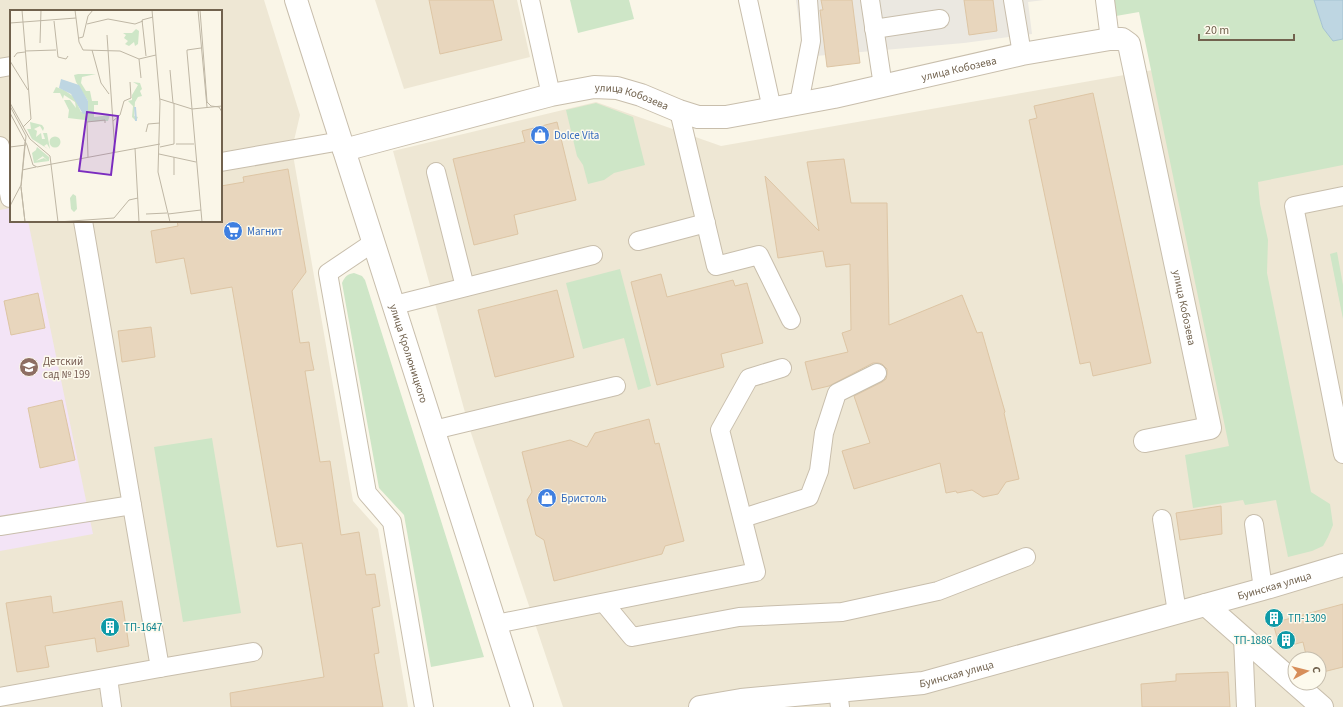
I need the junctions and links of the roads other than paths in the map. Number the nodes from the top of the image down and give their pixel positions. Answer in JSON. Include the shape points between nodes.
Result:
{"nodes":[{"id":1,"x":296,"y":0,"type":"edge"},
{"id":2,"x":530,"y":0,"type":"edge"},
{"id":3,"x":748,"y":0,"type":"edge"},
{"id":4,"x":808,"y":0,"type":"edge"},
{"id":5,"x":870,"y":0,"type":"edge"},
{"id":6,"x":1013,"y":0,"type":"edge"},
{"id":7,"x":1105,"y":0,"type":"edge"},
{"id":8,"x":940,"y":19,"type":"dead end"},
{"id":9,"x":874,"y":29,"type":"junction"},
{"id":10,"x":1110,"y":39,"type":"junction"},
{"id":11,"x":1022,"y":54,"type":"junction"},
{"id":12,"x":10,"y":66,"type":"edge"},
{"id":13,"x":0,"y":68,"type":"edge"},
{"id":14,"x":882,"y":86,"type":"junction"},
{"id":15,"x":551,"y":95,"type":"junction"},
{"id":16,"x":799,"y":103,"type":"junction"},
{"id":17,"x":772,"y":109,"type":"junction"},
{"id":18,"x":679,"y":111,"type":"junction"},
{"id":19,"x":343,"y":145,"type":"junction"},
{"id":20,"x":0,"y":146,"type":"edge"},
{"id":21,"x":222,"y":162,"type":"edge"},
{"id":22,"x":436,"y":172,"type":"dead end"},
{"id":23,"x":1343,"y":196,"type":"edge"},
{"id":24,"x":10,"y":198,"type":"edge"},
{"id":25,"x":83,"y":222,"type":"edge"},
{"id":26,"x":706,"y":223,"type":"junction"},
{"id":27,"x":638,"y":241,"type":"dead end"},
{"id":28,"x":374,"y":242,"type":"junction"},
{"id":29,"x":593,"y":255,"type":"dead end"},
{"id":30,"x":465,"y":287,"type":"junction"},
{"id":31,"x":395,"y":305,"type":"junction"},
{"id":32,"x":791,"y":320,"type":"dead end"},
{"id":33,"x":782,"y":368,"type":"dead end"},
{"id":34,"x":877,"y":373,"type":"dead end"},
{"id":35,"x":616,"y":386,"type":"dead end"},
{"id":36,"x":434,"y":430,"type":"junction"},
{"id":37,"x":1146,"y":441,"type":"dead end"},
{"id":38,"x":1343,"y":454,"type":"edge"},
{"id":39,"x":132,"y":505,"type":"junction"},
{"id":40,"x":743,"y":518,"type":"junction"},
{"id":41,"x":1162,"y":519,"type":"dead end"},
{"id":42,"x":1254,"y":524,"type":"dead end"},
{"id":43,"x":0,"y":526,"type":"edge"},
{"id":44,"x":1026,"y":557,"type":"dead end"},
{"id":45,"x":1343,"y":565,"type":"edge"},
{"id":46,"x":1263,"y":589,"type":"junction"},
{"id":47,"x":604,"y":603,"type":"junction"},
{"id":48,"x":1206,"y":605,"type":"junction"},
{"id":49,"x":1177,"y":612,"type":"junction"},
{"id":50,"x":496,"y":624,"type":"junction"},
{"id":51,"x":1242,"y":637,"type":"junction"},
{"id":52,"x":253,"y":652,"type":"dead end"},
{"id":53,"x":160,"y":668,"type":"junction"},
{"id":54,"x":108,"y":678,"type":"junction"},
{"id":55,"x":0,"y":697,"type":"edge"},
{"id":56,"x":839,"y":699,"type":"edge"},
{"id":57,"x":112,"y":707,"type":"edge"},
{"id":58,"x":424,"y":707,"type":"edge"},
{"id":59,"x":522,"y":707,"type":"edge"},
{"id":60,"x":700,"y":707,"type":"edge"},
{"id":61,"x":1246,"y":707,"type":"edge"},
{"id":62,"x":1322,"y":707,"type":"edge"}],
"edges":[{"from":1,"to":19,"type":"street","name":"улица Кролюницкого"},
{"from":2,"to":15,"type":"lane"},
{"from":3,"to":17,"type":"lane"},
{"from":4,"to":16,"type":"lane","via":[[811,41]]},
{"from":5,"to":9,"type":"lane"},
{"from":6,"to":11,"type":"lane"},
{"from":7,"to":10,"type":"lane"},
{"from":8,"to":9,"type":"lane"},
{"from":9,"to":14,"type":"lane"},
{"from":10,"to":11,"type":"street","name":"улица Кобозева"},
{"from":10,"to":37,"type":"street","name":"улица Кобозева","via":[[1122,39],[1129,44],[1210,428]]},
{"from":11,"to":14,"type":"street","name":"улица Кобозева"},
{"from":12,"to":13,"type":"lane"},
{"from":14,"to":16,"type":"street","name":"улица Кобозева"},
{"from":15,"to":18,"type":"street","name":"улица Кобозева","via":[[594,87],[617,88]]},
{"from":15,"to":19,"type":"street","name":"улица Кобозева"},
{"from":16,"to":17,"type":"street","name":"улица Кобозева"},
{"from":17,"to":18,"type":"street","name":"улица Кобозева","via":[[726,117],[698,117]]},
{"from":18,"to":26,"type":"lane"},
{"from":19,"to":21,"type":"lane"},
{"from":19,"to":28,"type":"street","name":"улица Кролюницкого"},
{"from":20,"to":24,"type":"lane"},
{"from":22,"to":30,"type":"lane"},
{"from":23,"to":38,"type":"lane","via":[[1294,206]]},
{"from":25,"to":39,"type":"lane"},
{"from":26,"to":27,"type":"lane"},
{"from":26,"to":32,"type":"lane","via":[[716,266],[759,255]]},
{"from":28,"to":31,"type":"street","name":"улица Кролюницкого"},
{"from":28,"to":58,"type":"lane","via":[[328,273],[367,493],[392,522]]},
{"from":29,"to":30,"type":"lane"},
{"from":30,"to":31,"type":"lane"},
{"from":31,"to":36,"type":"street","name":"улица Кролюницкого"},
{"from":33,"to":40,"type":"lane","via":[[749,378],[720,430]]},
{"from":34,"to":40,"type":"lane","via":[[837,393],[824,433],[820,471],[809,497]]},
{"from":35,"to":36,"type":"lane"},
{"from":36,"to":50,"type":"street","name":"улица Кролюницкого"},
{"from":39,"to":43,"type":"lane"},
{"from":39,"to":53,"type":"lane"},
{"from":40,"to":47,"type":"lane","via":[[756,572]]},
{"from":41,"to":49,"type":"lane"},
{"from":42,"to":46,"type":"lane"},
{"from":44,"to":47,"type":"lane","via":[[938,591],[842,612],[739,617],[632,637]]},
{"from":45,"to":46,"type":"street","name":"Буинская улица"},
{"from":46,"to":48,"type":"street","name":"Буинская улица"},
{"from":47,"to":50,"type":"lane"},
{"from":48,"to":49,"type":"street","name":"Буинская улица"},
{"from":48,"to":51,"type":"street"},
{"from":49,"to":56,"type":"street","name":"Буинская улица","via":[[923,683]]},
{"from":50,"to":59,"type":"street","name":"улица Кролюницкого"},
{"from":51,"to":61,"type":"lane"},
{"from":51,"to":62,"type":"street"},
{"from":52,"to":53,"type":"lane"},
{"from":53,"to":54,"type":"lane"},
{"from":54,"to":55,"type":"lane"},
{"from":54,"to":57,"type":"lane"},
{"from":56,"to":60,"type":"street","name":"Буинская улица","via":[[741,700]]}]}
